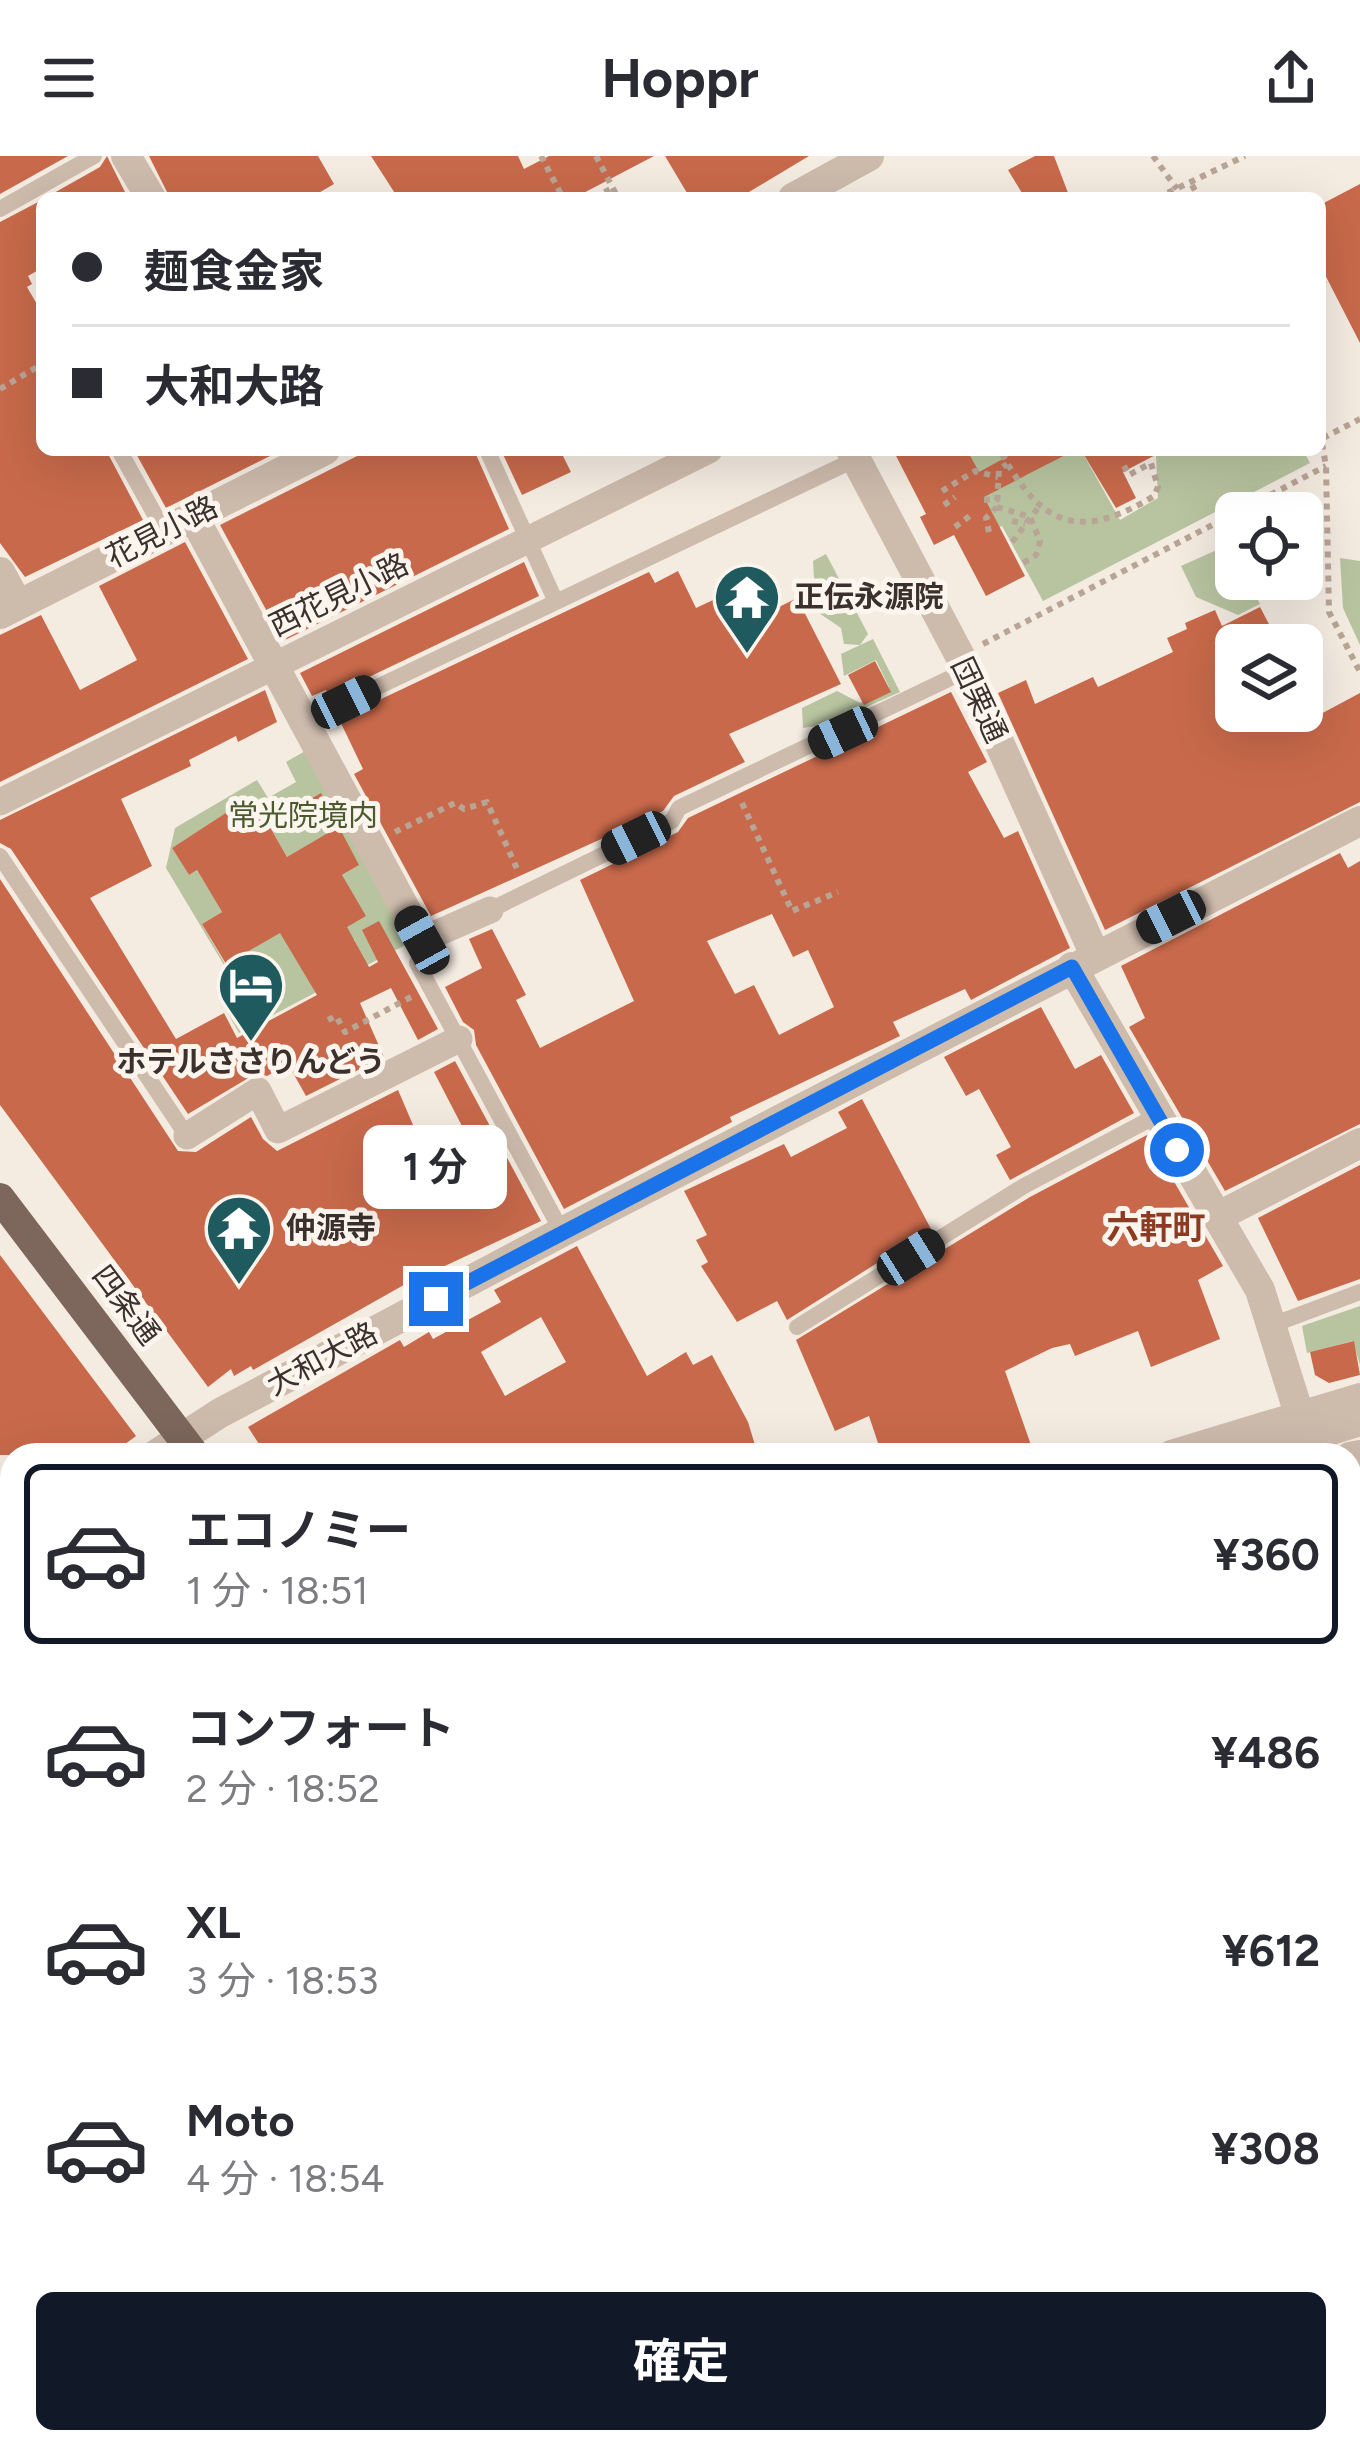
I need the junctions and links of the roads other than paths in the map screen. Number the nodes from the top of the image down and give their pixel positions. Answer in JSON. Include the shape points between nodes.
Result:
{"nodes":[{"id":1,"x":94,"y":156,"type":"edge"},
{"id":2,"x":127,"y":156,"type":"edge"},
{"id":3,"x":869,"y":156,"type":"edge"},
{"id":4,"x":148,"y":192,"type":"edge"},
{"id":5,"x":804,"y":192,"type":"edge"},
{"id":6,"x":0,"y":209,"type":"edge"},
{"id":7,"x":122,"y":456,"type":"edge"},
{"id":8,"x":304,"y":456,"type":"edge"},
{"id":9,"x":490,"y":456,"type":"edge"},
{"id":10,"x":697,"y":456,"type":"edge"},
{"id":11,"x":850,"y":456,"type":"edge"},
{"id":12,"x":855,"y":456,"type":"edge"},
{"id":13,"x":193,"y":516,"type":"junction"},
{"id":14,"x":164,"y":531,"type":"junction"},
{"id":15,"x":529,"y":541,"type":"junction"},
{"id":16,"x":0,"y":572,"type":"edge"},
{"id":17,"x":556,"y":602,"type":"junction"},
{"id":18,"x":9,"y":610,"type":"edge"},
{"id":19,"x":272,"y":663,"type":"junction"},
{"id":20,"x":963,"y":664,"type":"junction"},
{"id":21,"x":304,"y":722,"type":"junction"},
{"id":22,"x":0,"y":802,"type":"edge"},
{"id":23,"x":1360,"y":821,"type":"edge"},
{"id":24,"x":0,"y":856,"type":"edge"},
{"id":25,"x":490,"y":910,"type":"joint"},
{"id":26,"x":422,"y":940,"type":"junction"},
{"id":27,"x":1083,"y":961,"type":"junction"},
{"id":28,"x":458,"y":1040,"type":"junction"},
{"id":29,"x":1156,"y":1116,"type":"junction"},
{"id":30,"x":187,"y":1136,"type":"joint"},
{"id":31,"x":1360,"y":1144,"type":"edge"},
{"id":32,"x":0,"y":1198,"type":"edge"},
{"id":33,"x":1217,"y":1217,"type":"junction"},
{"id":34,"x":562,"y":1232,"type":"junction"},
{"id":35,"x":1360,"y":1292,"type":"edge"},
{"id":36,"x":1272,"y":1324,"type":"junction"},
{"id":37,"x":797,"y":1327,"type":"dead end"},
{"id":38,"x":1360,"y":1398,"type":"edge"},
{"id":39,"x":1360,"y":1421,"type":"edge"},
{"id":40,"x":1307,"y":1436,"type":"edge"},
{"id":41,"x":186,"y":1443,"type":"edge"},
{"id":42,"x":193,"y":1443,"type":"edge"},
{"id":43,"x":1257,"y":1443,"type":"edge"}],
"edges":[{"from":1,"to":6,"type":"lane"},
{"from":2,"to":4,"type":"street"},
{"from":3,"to":5,"type":"street"},
{"from":7,"to":14,"type":"lane"},
{"from":8,"to":13,"type":"street","name":"花見小路"},
{"from":9,"to":15,"type":"lane"},
{"from":10,"to":15,"type":"street","name":"西花見小路"},
{"from":11,"to":17,"type":"lane"},
{"from":12,"to":20,"type":"street","name":"団栗通"},
{"from":13,"to":14,"type":"street","name":"花見小路"},
{"from":13,"to":19,"type":"street"},
{"from":14,"to":18,"type":"street","name":"花見小路"},
{"from":15,"to":17,"type":"lane"},
{"from":15,"to":19,"type":"street","name":"西花見小路"},
{"from":16,"to":18,"type":"street"},
{"from":17,"to":21,"type":"lane"},
{"from":19,"to":21,"type":"street"},
{"from":19,"to":22,"type":"street","name":"西花見小路"},
{"from":20,"to":25,"type":"lane"},
{"from":20,"to":27,"type":"street","name":"団栗通"},
{"from":21,"to":26,"type":"street"},
{"from":23,"to":27,"type":"street","name":"大和大路"},
{"from":24,"to":30,"type":"lane"},
{"from":25,"to":26,"type":"street"},
{"from":26,"to":28,"type":"lane","via":[[430,956],[417,963]]},
{"from":27,"to":29,"type":"street","name":"団栗通"},
{"from":27,"to":34,"type":"street","name":"大和大路"},
{"from":28,"to":30,"type":"street","via":[[278,1130],[258,1090]]},
{"from":28,"to":34,"type":"lane"},
{"from":29,"to":33,"type":"street","name":"団栗通"},
{"from":29,"to":37,"type":"lane","via":[[1024,1186]]},
{"from":31,"to":33,"type":"street"},
{"from":32,"to":41,"type":"main road","name":"四条通"},
{"from":33,"to":36,"type":"street","name":"団栗通"},
{"from":34,"to":42,"type":"street","name":"大和大路"},
{"from":35,"to":36,"type":"lane"},
{"from":36,"to":40,"type":"street","name":"団栗通"},
{"from":38,"to":40,"type":"street"},
{"from":39,"to":40,"type":"street"},
{"from":40,"to":43,"type":"street"}]}
